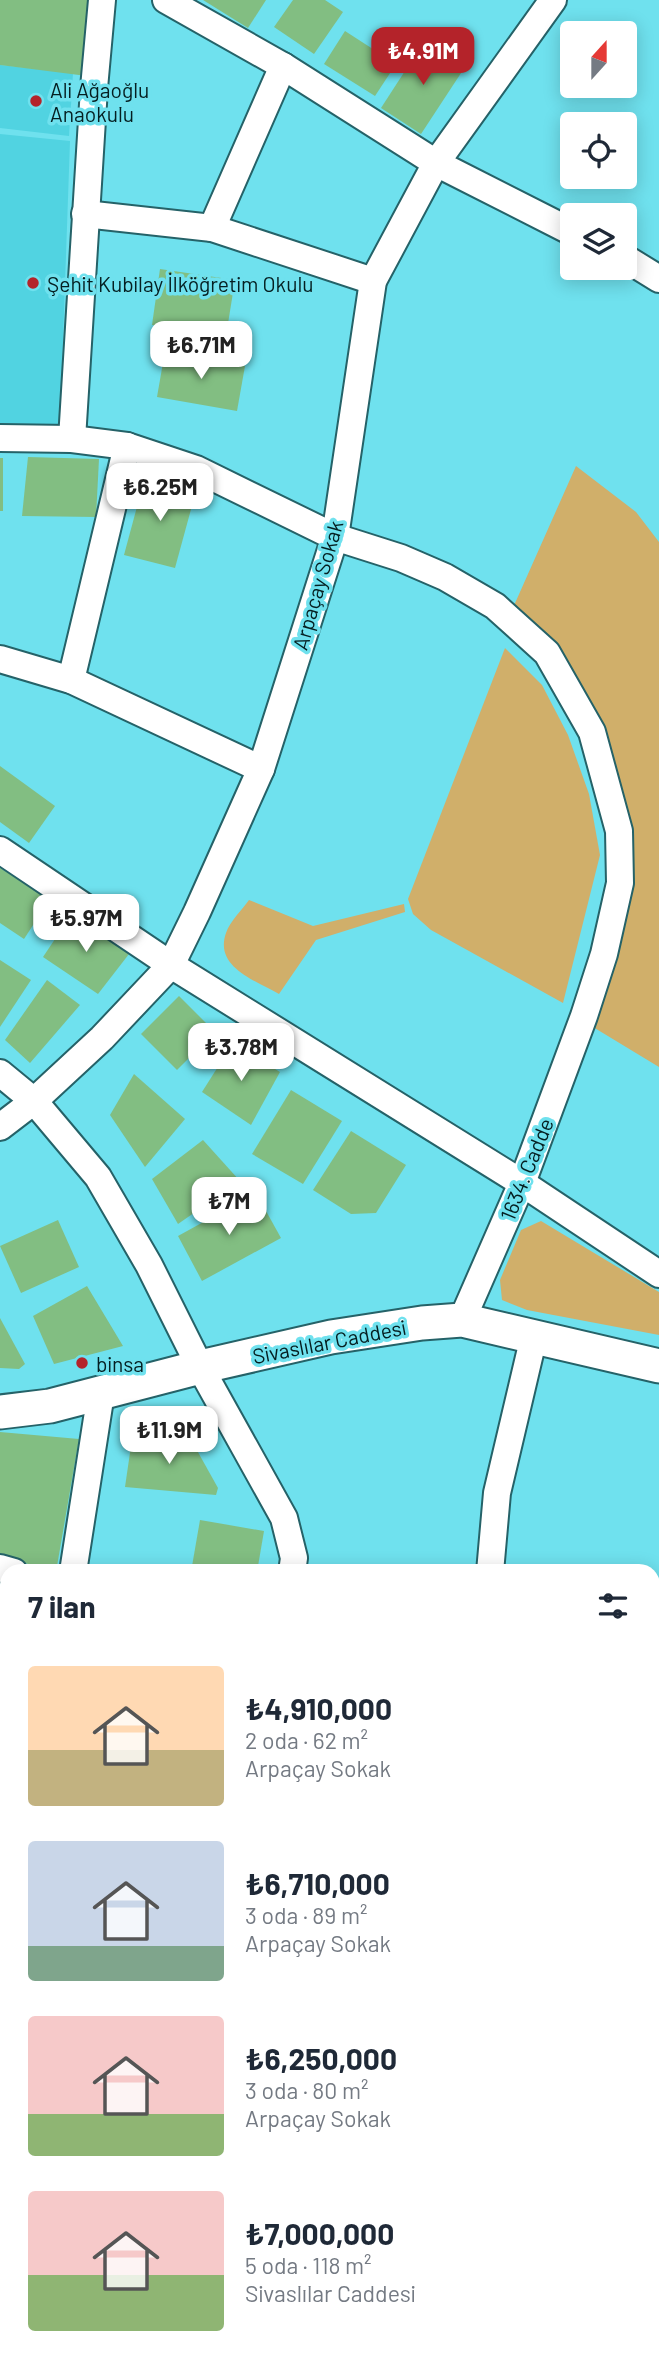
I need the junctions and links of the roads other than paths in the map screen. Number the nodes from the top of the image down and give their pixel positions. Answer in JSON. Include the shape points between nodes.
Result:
{"nodes":[{"id":1,"x":103,"y":0,"type":"edge"},
{"id":2,"x":166,"y":0,"type":"edge"},
{"id":3,"x":550,"y":1,"type":"edge"},
{"id":4,"x":283,"y":66,"type":"junction"},
{"id":5,"x":436,"y":163,"type":"junction"},
{"id":6,"x":85,"y":214,"type":"junction"},
{"id":7,"x":560,"y":226,"type":"edge"},
{"id":8,"x":212,"y":228,"type":"junction"},
{"id":9,"x":637,"y":265,"type":"edge"},
{"id":10,"x":659,"y":279,"type":"edge"},
{"id":11,"x":373,"y":281,"type":"junction"},
{"id":12,"x":0,"y":438,"type":"edge"},
{"id":13,"x":72,"y":439,"type":"junction"},
{"id":14,"x":127,"y":446,"type":"junction"},
{"id":15,"x":335,"y":537,"type":"junction"},
{"id":16,"x":0,"y":659,"type":"edge"},
{"id":17,"x":71,"y":680,"type":"junction"},
{"id":18,"x":261,"y":769,"type":"junction"},
{"id":19,"x":0,"y":849,"type":"edge"},
{"id":20,"x":171,"y":965,"type":"junction"},
{"id":21,"x":0,"y":1073,"type":"edge"},
{"id":22,"x":34,"y":1101,"type":"junction"},
{"id":23,"x":0,"y":1127,"type":"edge"},
{"id":24,"x":522,"y":1183,"type":"junction"},
{"id":25,"x":659,"y":1274,"type":"edge"},
{"id":26,"x":462,"y":1320,"type":"junction"},
{"id":27,"x":534,"y":1336,"type":"junction"},
{"id":28,"x":659,"y":1366,"type":"edge"},
{"id":29,"x":201,"y":1367,"type":"junction"},
{"id":30,"x":102,"y":1393,"type":"junction"},
{"id":31,"x":0,"y":1412,"type":"edge"},
{"id":32,"x":75,"y":1564,"type":"edge"},
{"id":33,"x":294,"y":1564,"type":"edge"},
{"id":34,"x":491,"y":1564,"type":"edge"}],
"edges":[{"from":1,"to":6,"type":"street"},
{"from":2,"to":4,"type":"street"},
{"from":3,"to":5,"type":"street","name":"Arpaçay Sokak"},
{"from":4,"to":5,"type":"street"},
{"from":4,"to":8,"type":"street"},
{"from":5,"to":7,"type":"street"},
{"from":5,"to":11,"type":"street","name":"Arpaçay Sokak"},
{"from":6,"to":8,"type":"street"},
{"from":6,"to":13,"type":"street"},
{"from":8,"to":11,"type":"street"},
{"from":9,"to":10,"type":"street"},
{"from":11,"to":15,"type":"street","name":"Arpaçay Sokak"},
{"from":12,"to":13,"type":"street","name":"1634. Cadde"},
{"from":13,"to":14,"type":"street","name":"1634. Cadde"},
{"from":14,"to":15,"type":"street","name":"1634. Cadde","via":[[196,469]]},
{"from":14,"to":17,"type":"street"},
{"from":15,"to":18,"type":"street","name":"Arpaçay Sokak"},
{"from":15,"to":24,"type":"street","name":"1634. Cadde","via":[[401,558],[495,606],[547,653],[592,732],[619,831],[620,883],[584,1016]]},
{"from":16,"to":17,"type":"street"},
{"from":17,"to":18,"type":"street"},
{"from":18,"to":20,"type":"street","name":"Arpaçay Sokak"},
{"from":19,"to":20,"type":"street"},
{"from":20,"to":22,"type":"street","name":"Arpaçay Sokak"},
{"from":20,"to":24,"type":"street"},
{"from":21,"to":22,"type":"street"},
{"from":22,"to":23,"type":"street","name":"Arpaçay Sokak"},
{"from":22,"to":29,"type":"street","via":[[99,1177]]},
{"from":24,"to":25,"type":"street"},
{"from":24,"to":26,"type":"street","name":"1634. Cadde"},
{"from":26,"to":27,"type":"main road","name":"Sivaslılar Caddesi"},
{"from":26,"to":29,"type":"main road","name":"Sivaslılar Caddesi","via":[[331,1338]]},
{"from":27,"to":28,"type":"main road","name":"Sivaslılar Caddesi"},
{"from":27,"to":34,"type":"street","via":[[497,1493]]},
{"from":29,"to":30,"type":"main road","name":"Sivaslılar Caddesi"},
{"from":29,"to":33,"type":"street","via":[[284,1518]]},
{"from":30,"to":31,"type":"main road","name":"Sivaslılar Caddesi"},
{"from":30,"to":32,"type":"street"}]}
